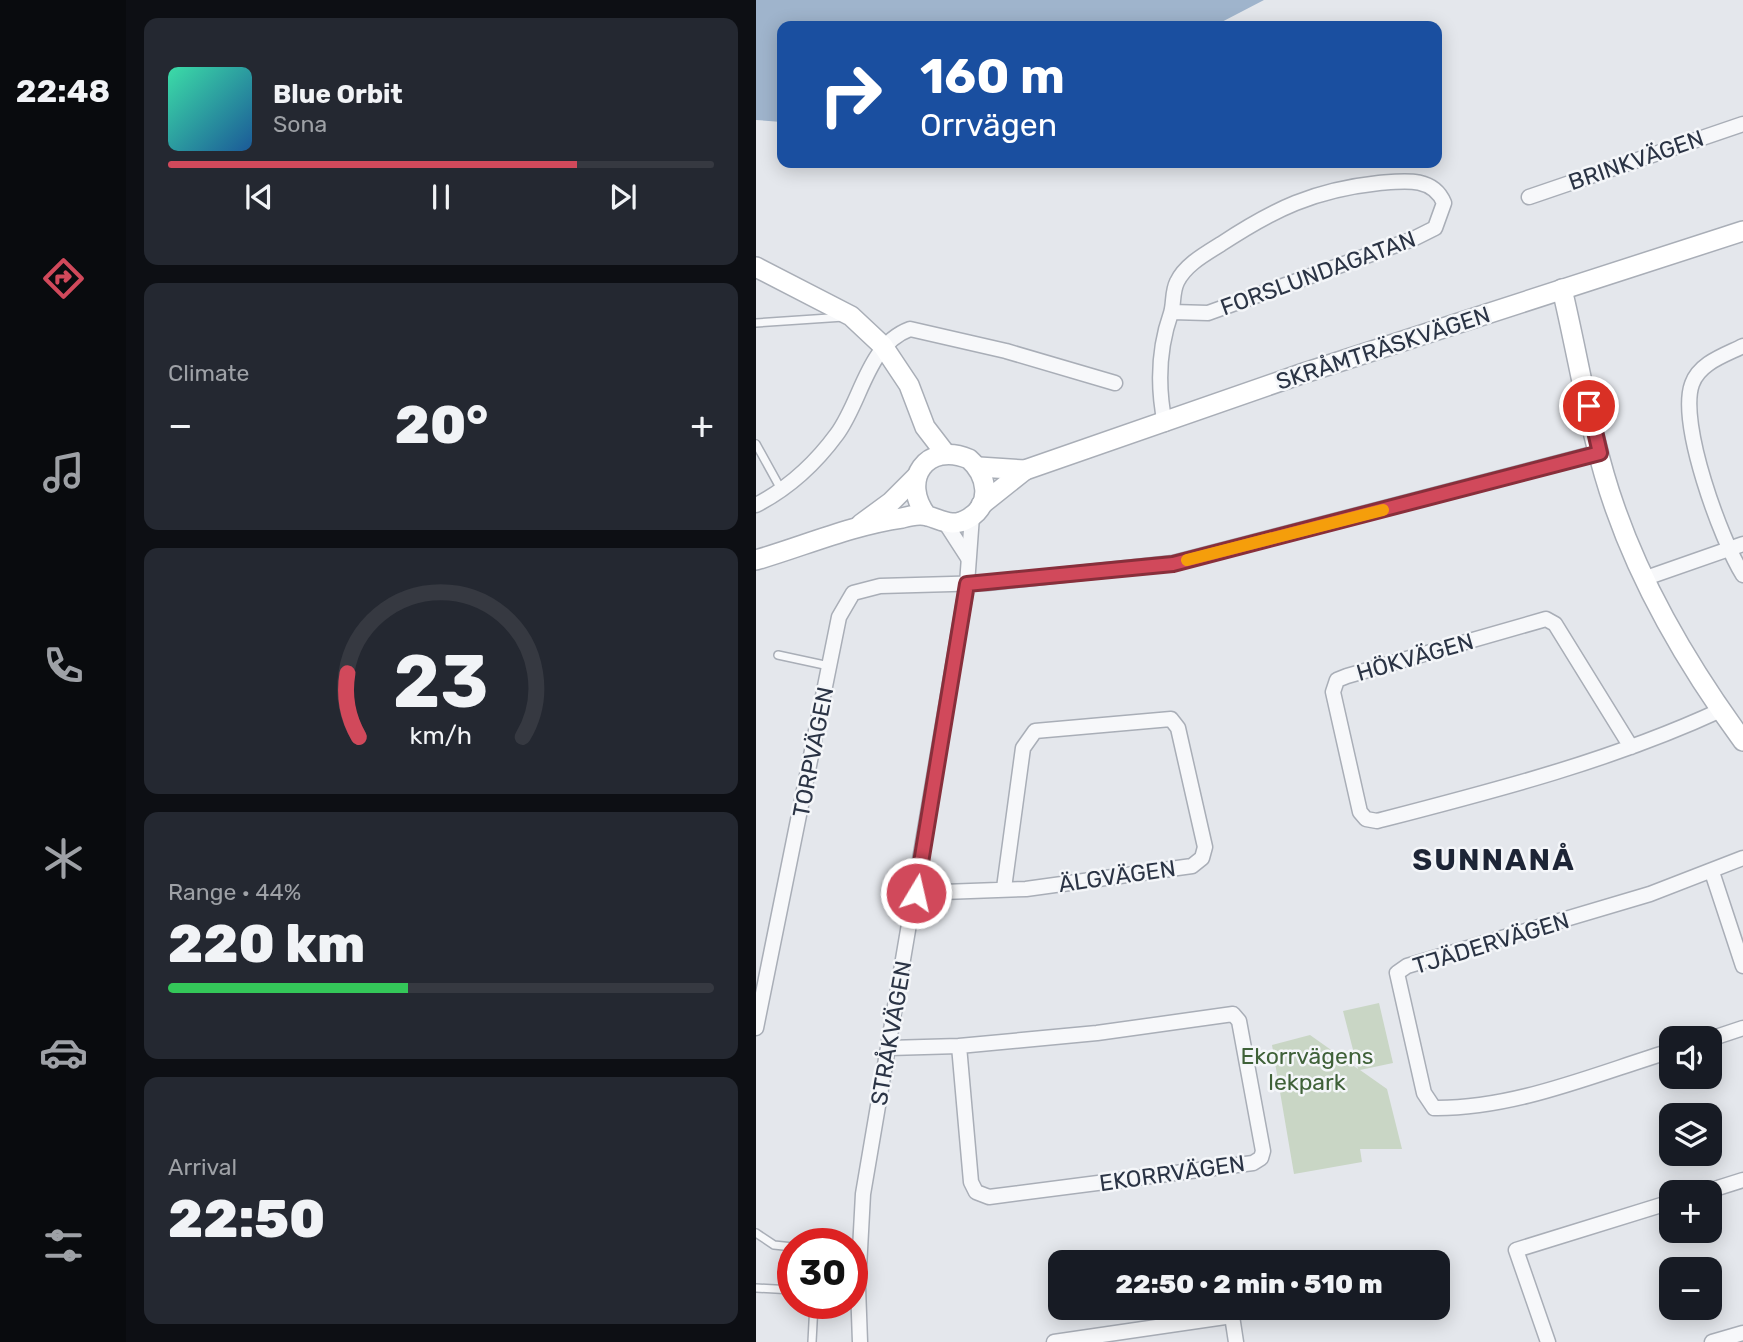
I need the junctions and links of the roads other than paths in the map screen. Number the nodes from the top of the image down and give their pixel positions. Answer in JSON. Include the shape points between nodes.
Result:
{"nodes":[{"id":1,"x":1743,"y":124,"type":"edge"},
{"id":2,"x":1529,"y":197,"type":"dead end"},
{"id":3,"x":1743,"y":231,"type":"edge"},
{"id":4,"x":756,"y":267,"type":"edge"},
{"id":5,"x":1562,"y":289,"type":"junction"},
{"id":6,"x":1172,"y":312,"type":"junction"},
{"id":7,"x":851,"y":316,"type":"junction"},
{"id":8,"x":756,"y":323,"type":"edge"},
{"id":9,"x":883,"y":346,"type":"junction"},
{"id":10,"x":1743,"y":346,"type":"edge"},
{"id":11,"x":1115,"y":383,"type":"dead end"},
{"id":12,"x":1165,"y":424,"type":"junction"},
{"id":13,"x":925,"y":427,"type":"junction"},
{"id":14,"x":756,"y":444,"type":"edge"},
{"id":15,"x":945,"y":453,"type":"junction"},
{"id":16,"x":1600,"y":453,"type":"junction"},
{"id":17,"x":979,"y":467,"type":"junction"},
{"id":18,"x":921,"y":469,"type":"junction"},
{"id":19,"x":1025,"y":470,"type":"junction"},
{"id":20,"x":782,"y":491,"type":"junction"},
{"id":21,"x":756,"y":505,"type":"edge"},
{"id":22,"x":977,"y":511,"type":"junction"},
{"id":23,"x":926,"y":516,"type":"junction"},
{"id":24,"x":946,"y":524,"type":"junction"},
{"id":25,"x":854,"y":529,"type":"junction"},
{"id":26,"x":1743,"y":544,"type":"edge"},
{"id":27,"x":1727,"y":550,"type":"junction"},
{"id":28,"x":969,"y":559,"type":"junction"},
{"id":29,"x":756,"y":560,"type":"edge"},
{"id":30,"x":1743,"y":575,"type":"edge"},
{"id":31,"x":1643,"y":579,"type":"junction"},
{"id":32,"x":967,"y":584,"type":"junction"},
{"id":33,"x":778,"y":655,"type":"dead end"},
{"id":34,"x":830,"y":666,"type":"junction"},
{"id":35,"x":1720,"y":710,"type":"junction"},
{"id":36,"x":1743,"y":741,"type":"edge"},
{"id":37,"x":1631,"y":747,"type":"junction"},
{"id":38,"x":1743,"y":858,"type":"edge"},
{"id":39,"x":1712,"y":872,"type":"junction"},
{"id":40,"x":1004,"y":888,"type":"junction"},
{"id":41,"x":916,"y":893,"type":"junction"},
{"id":42,"x":1743,"y":966,"type":"edge"},
{"id":43,"x":756,"y":1028,"type":"edge"},
{"id":44,"x":1743,"y":1028,"type":"edge"},
{"id":45,"x":1722,"y":1035,"type":"edge"},
{"id":46,"x":959,"y":1046,"type":"junction"},
{"id":47,"x":889,"y":1048,"type":"junction"},
{"id":48,"x":1659,"y":1055,"type":"edge"},
{"id":49,"x":1743,"y":1180,"type":"edge"},
{"id":50,"x":1722,"y":1187,"type":"edge"},
{"id":51,"x":1659,"y":1206,"type":"edge"},
{"id":52,"x":756,"y":1233,"type":"edge"},
{"id":53,"x":777,"y":1245,"type":"edge"},
{"id":54,"x":756,"y":1288,"type":"edge"},
{"id":55,"x":777,"y":1289,"type":"edge"},
{"id":56,"x":813,"y":1319,"type":"edge"},
{"id":57,"x":1743,"y":1333,"type":"edge"},
{"id":58,"x":812,"y":1342,"type":"edge"},
{"id":59,"x":860,"y":1342,"type":"edge"},
{"id":60,"x":1054,"y":1342,"type":"edge"},
{"id":61,"x":1236,"y":1342,"type":"edge"},
{"id":62,"x":1548,"y":1342,"type":"edge"},
{"id":63,"x":1712,"y":1342,"type":"edge"}],
"edges":[{"from":1,"to":2,"type":"street","name":"BRINKVÄGEN"},
{"from":3,"to":5,"type":"main road","name":"SKRÅMTRÄSKVÄGEN"},
{"from":4,"to":7,"type":"main road"},
{"from":5,"to":12,"type":"main road","name":"SKRÅMTRÄSKVÄGEN","via":[[1301,374]]},
{"from":5,"to":16,"type":"main road"},
{"from":6,"to":6,"type":"street","name":"FORSLUNDAGATAN","via":[[1176,283],[1185,271],[1263,216],[1289,204],[1347,187],[1407,180],[1428,184],[1444,203],[1435,228],[1413,239],[1208,313]]},
{"from":6,"to":12,"type":"street","name":"FORSLUNDAGATAN","via":[[1165,326],[1159,372]]},
{"from":7,"to":8,"type":"lane"},
{"from":7,"to":9,"type":"main road"},
{"from":9,"to":11,"type":"street","via":[[910,329],[928,331]]},
{"from":9,"to":13,"type":"main road","via":[[909,385]]},
{"from":9,"to":20,"type":"street","via":[[838,433]]},
{"from":10,"to":27,"type":"street","via":[[1701,370],[1692,384],[1690,403],[1709,497]]},
{"from":12,"to":19,"type":"main road","name":"SKRÅMTRÄSKVÄGEN"},
{"from":13,"to":15,"type":"main road"},
{"from":13,"to":18,"type":"main road"},
{"from":14,"to":20,"type":"lane"},
{"from":15,"to":17,"type":"main road","via":[[958,454]]},
{"from":15,"to":18,"type":"main road"},
{"from":16,"to":31,"type":"main road","via":[[1614,506]]},
{"from":16,"to":32,"type":"street","name":"TORPVÄGEN","via":[[1173,564]]},
{"from":17,"to":19,"type":"main road","name":"SKRÅMTRÄSKVÄGEN"},
{"from":17,"to":22,"type":"main road","via":[[985,493]]},
{"from":18,"to":23,"type":"main road","via":[[914,491]]},
{"from":18,"to":25,"type":"main road","via":[[891,502]]},
{"from":19,"to":22,"type":"main road","name":"SKRÅMTRÄSKVÄGEN"},
{"from":20,"to":21,"type":"street"},
{"from":22,"to":24,"type":"main road","via":[[960,523]]},
{"from":22,"to":28,"type":"street","name":"STRÅKVÄGEN"},
{"from":23,"to":24,"type":"main road"},
{"from":23,"to":25,"type":"main road"},
{"from":24,"to":28,"type":"street"},
{"from":25,"to":29,"type":"main road"},
{"from":26,"to":27,"type":"street"},
{"from":27,"to":30,"type":"street"},
{"from":27,"to":31,"type":"street"},
{"from":28,"to":32,"type":"street","name":"STRÅKVÄGEN"},
{"from":31,"to":35,"type":"main road"},
{"from":32,"to":34,"type":"street","name":"TORPVÄGEN","via":[[880,586],[852,593],[842,607]]},
{"from":32,"to":41,"type":"street","name":"STRÅKVÄGEN"},
{"from":33,"to":34,"type":"lane"},
{"from":34,"to":43,"type":"street","name":"TORPVÄGEN"},
{"from":35,"to":36,"type":"main road"},
{"from":35,"to":37,"type":"street","name":"HÖKVÄGEN"},
{"from":37,"to":37,"type":"street","name":"HÖKVÄGEN","via":[[1490,792],[1377,821],[1360,812],[1333,692],[1337,680],[1347,676],[1546,619],[1555,624]]},
{"from":38,"to":39,"type":"street","name":"TJÄDERVÄGEN"},
{"from":39,"to":42,"type":"street"},
{"from":39,"to":48,"type":"street","name":"TJÄDERVÄGEN","via":[[1552,925],[1407,966],[1397,973],[1424,1093],[1434,1108],[1466,1108],[1558,1087]]},
{"from":40,"to":40,"type":"street","name":"ÄLGVÄGEN","via":[[1026,889],[1192,866],[1202,858],[1205,847],[1178,728],[1171,719],[1035,731],[1023,748]]},
{"from":40,"to":41,"type":"street","name":"ÄLGVÄGEN"},
{"from":41,"to":47,"type":"street","name":"STRÅKVÄGEN"},
{"from":44,"to":45,"type":"street"},
{"from":46,"to":46,"type":"street","name":"EKORRVÄGEN","via":[[1233,1014],[1239,1021],[1261,1158],[1253,1163],[989,1197],[976,1192],[971,1182]]},
{"from":46,"to":47,"type":"street","name":"EKORRVÄGEN"},
{"from":47,"to":59,"type":"street","name":"STRÅKVÄGEN","via":[[863,1194]]},
{"from":49,"to":50,"type":"street"},
{"from":51,"to":62,"type":"street","via":[[1516,1250]]},
{"from":52,"to":53,"type":"lane"},
{"from":54,"to":55,"type":"lane"},
{"from":56,"to":58,"type":"lane"},
{"from":57,"to":63,"type":"street"},
{"from":60,"to":61,"type":"street","via":[[1232,1317]]}]}
